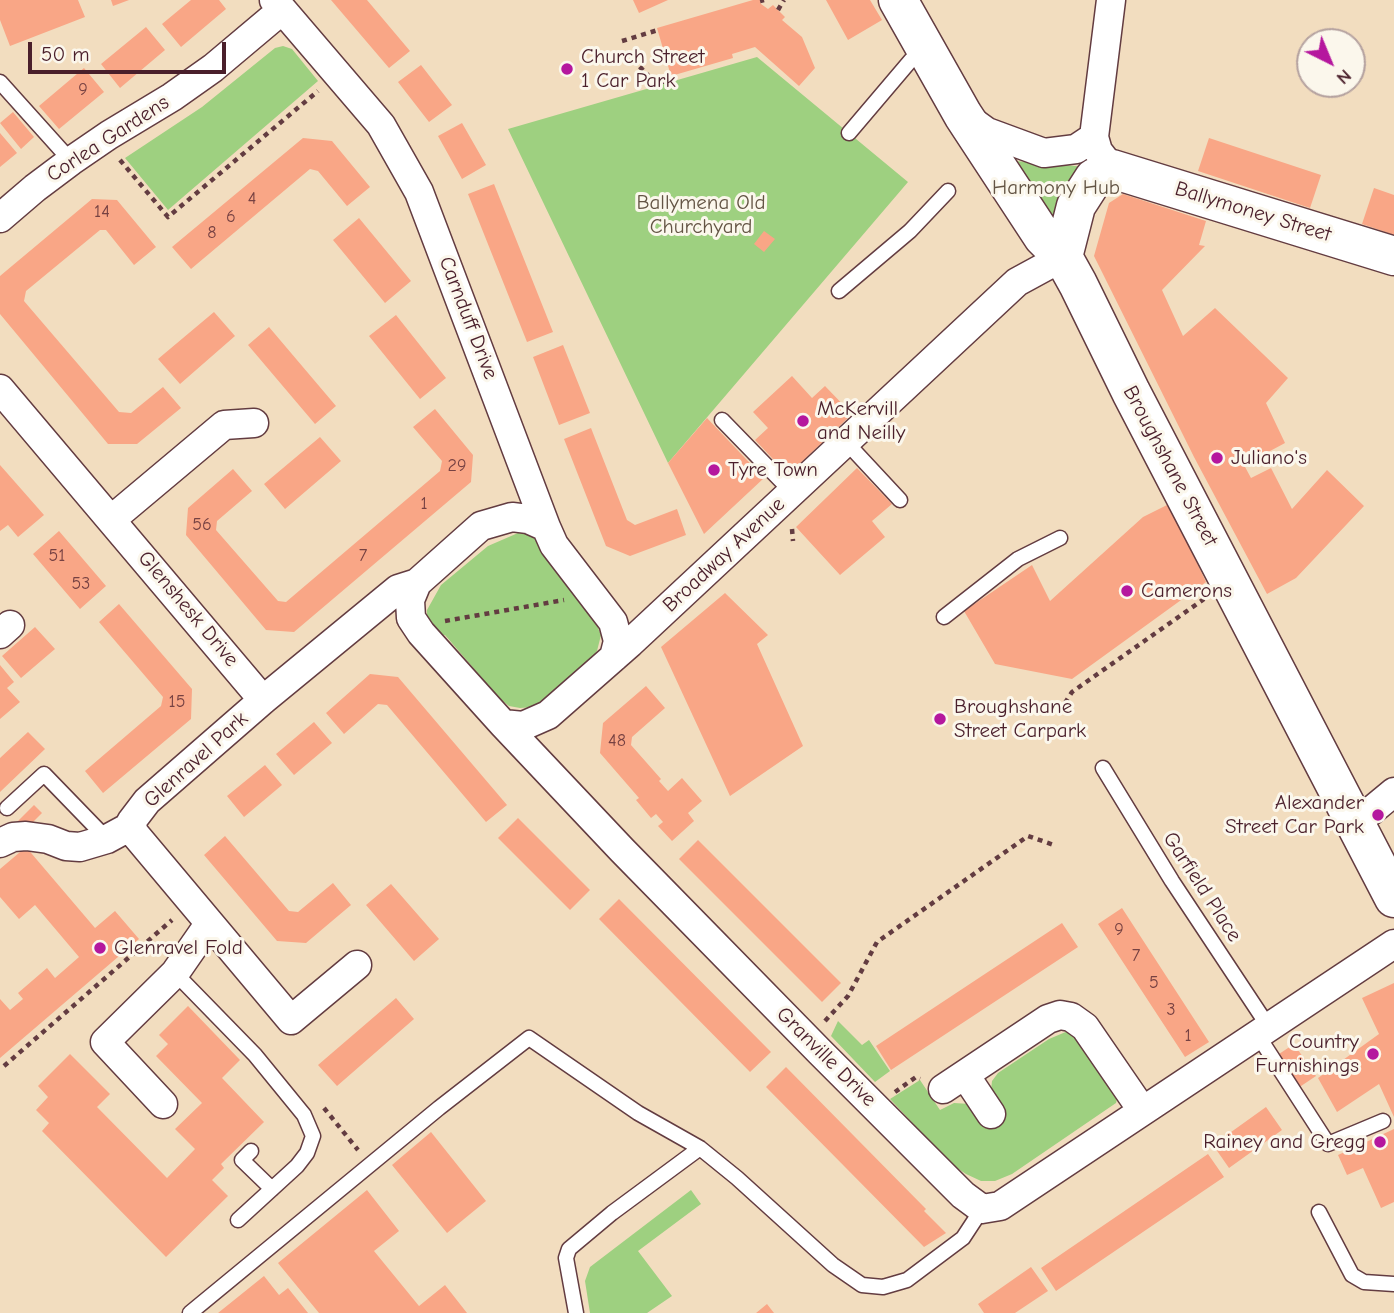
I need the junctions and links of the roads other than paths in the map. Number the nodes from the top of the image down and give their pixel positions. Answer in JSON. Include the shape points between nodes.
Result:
{"nodes":[{"id":1,"x":898,"y":0,"type":"edge"},
{"id":2,"x":1111,"y":0,"type":"edge"},
{"id":3,"x":278,"y":5,"type":"edge"},
{"id":4,"x":927,"y":52,"type":"junction"},
{"id":5,"x":0,"y":82,"type":"edge"},
{"id":6,"x":963,"y":115,"type":"junction"},
{"id":7,"x":849,"y":133,"type":"dead end"},
{"id":8,"x":1103,"y":153,"type":"junction"},
{"id":9,"x":71,"y":162,"type":"junction"},
{"id":10,"x":948,"y":191,"type":"dead end"},
{"id":11,"x":0,"y":218,"type":"edge"},
{"id":12,"x":1394,"y":256,"type":"edge"},
{"id":13,"x":1063,"y":257,"type":"junction"},
{"id":14,"x":839,"y":291,"type":"dead end"},
{"id":15,"x":0,"y":390,"type":"edge"},
{"id":16,"x":723,"y":420,"type":"dead end"},
{"id":17,"x":254,"y":422,"type":"dead end"},
{"id":18,"x":846,"y":442,"type":"junction"},
{"id":19,"x":792,"y":492,"type":"junction"},
{"id":20,"x":900,"y":500,"type":"dead end"},
{"id":21,"x":111,"y":519,"type":"junction"},
{"id":22,"x":546,"y":527,"type":"junction"},
{"id":23,"x":1060,"y":538,"type":"dead end"},
{"id":24,"x":417,"y":583,"type":"junction"},
{"id":25,"x":364,"y":617,"type":"junction"},
{"id":26,"x":944,"y":617,"type":"dead end"},
{"id":27,"x":416,"y":625,"type":"junction"},
{"id":28,"x":614,"y":657,"type":"junction"},
{"id":29,"x":264,"y":700,"type":"junction"},
{"id":30,"x":548,"y":715,"type":"junction"},
{"id":31,"x":503,"y":724,"type":"junction"},
{"id":32,"x":541,"y":765,"type":"junction"},
{"id":33,"x":1103,"y":768,"type":"dead end"},
{"id":34,"x":1394,"y":792,"type":"edge"},
{"id":35,"x":7,"y":808,"type":"dead end"},
{"id":36,"x":1354,"y":821,"type":"junction"},
{"id":37,"x":119,"y":833,"type":"junction"},
{"id":38,"x":0,"y":843,"type":"edge"},
{"id":39,"x":1394,"y":898,"type":"edge"},
{"id":40,"x":200,"y":914,"type":"junction"},
{"id":41,"x":1394,"y":944,"type":"edge"},
{"id":42,"x":357,"y":965,"type":"dead end"},
{"id":43,"x":175,"y":973,"type":"junction"},
{"id":44,"x":1262,"y":1030,"type":"junction"},
{"id":45,"x":163,"y":1104,"type":"dead end"},
{"id":46,"x":1142,"y":1110,"type":"junction"},
{"id":47,"x":991,"y":1114,"type":"dead end"},
{"id":48,"x":1383,"y":1121,"type":"dead end"},
{"id":49,"x":700,"y":1148,"type":"junction"},
{"id":50,"x":251,"y":1151,"type":"dead end"},
{"id":51,"x":272,"y":1189,"type":"junction"},
{"id":52,"x":982,"y":1209,"type":"junction"},
{"id":53,"x":1319,"y":1212,"type":"dead end"},
{"id":54,"x":238,"y":1220,"type":"dead end"},
{"id":55,"x":1394,"y":1284,"type":"edge"},
{"id":56,"x":191,"y":1313,"type":"edge"},
{"id":57,"x":576,"y":1313,"type":"edge"}],
"edges":[{"from":1,"to":4,"type":"street","name":"Broughshane Street"},
{"from":2,"to":8,"type":"street"},
{"from":3,"to":9,"type":"street","name":"Corlea Gardens","via":[[213,68]]},
{"from":3,"to":22,"type":"street","name":"Carnduff Drive","via":[[381,125],[419,192]]},
{"from":4,"to":6,"type":"street","name":"Broughshane Street"},
{"from":4,"to":7,"type":"lane","via":[[911,60]]},
{"from":5,"to":9,"type":"lane"},
{"from":6,"to":8,"type":"street","via":[[987,132],[1044,153],[1076,149]]},
{"from":6,"to":13,"type":"street","name":"Broughshane Street","via":[[1043,237]]},
{"from":8,"to":12,"type":"street","name":"Ballymoney Street"},
{"from":8,"to":13,"type":"street","via":[[1076,206]]},
{"from":9,"to":11,"type":"street","name":"Corlea Gardens"},
{"from":10,"to":14,"type":"lane","via":[[910,231]]},
{"from":13,"to":18,"type":"street","name":"Broadway Avenue","via":[[1017,282]]},
{"from":13,"to":36,"type":"street","name":"Broughshane Street"},
{"from":15,"to":21,"type":"street","name":"Glenshesk Drive"},
{"from":16,"to":19,"type":"lane"},
{"from":17,"to":21,"type":"street","via":[[224,425]]},
{"from":18,"to":19,"type":"street","name":"Broadway Avenue"},
{"from":18,"to":20,"type":"lane"},
{"from":19,"to":28,"type":"street","name":"Broadway Avenue"},
{"from":21,"to":29,"type":"street","name":"Glenshesk Drive"},
{"from":22,"to":24,"type":"street","name":"Glenravel Park","via":[[512,517],[481,526]]},
{"from":22,"to":28,"type":"street","name":"Carnduff Drive","via":[[554,545],[613,622],[618,641]]},
{"from":23,"to":26,"type":"lane","via":[[1018,559]]},
{"from":24,"to":25,"type":"street","name":"Glenravel Park","via":[[398,589]]},
{"from":24,"to":27,"type":"street","via":[[410,600]]},
{"from":25,"to":27,"type":"street","via":[[383,615]]},
{"from":25,"to":29,"type":"street","name":"Glenravel Park"},
{"from":27,"to":31,"type":"street","name":"Granville Drive"},
{"from":28,"to":30,"type":"street","name":"Broadway Avenue"},
{"from":29,"to":37,"type":"street","name":"Glenravel Park","via":[[147,801]]},
{"from":30,"to":31,"type":"street","name":"Broadway Avenue","via":[[523,726]]},
{"from":30,"to":32,"type":"street"},
{"from":31,"to":32,"type":"street","name":"Granville Drive"},
{"from":32,"to":52,"type":"street","name":"Granville Drive","via":[[805,1037]]},
{"from":33,"to":44,"type":"lane","name":"Garfield Place"},
{"from":34,"to":36,"type":"street"},
{"from":35,"to":37,"type":"lane","via":[[44,774]]},
{"from":36,"to":39,"type":"street","name":"Broughshane Street"},
{"from":37,"to":38,"type":"street","via":[[73,847],[26,836]]},
{"from":37,"to":40,"type":"street","name":"Glenravel Park","via":[[134,833]]},
{"from":40,"to":42,"type":"street","name":"Glenravel Park","via":[[291,1020]]},
{"from":40,"to":43,"type":"street"},
{"from":41,"to":44,"type":"street"},
{"from":43,"to":45,"type":"street","via":[[105,1042]]},
{"from":43,"to":51,"type":"lane","via":[[255,1055],[304,1115],[313,1136],[307,1153]]},
{"from":44,"to":46,"type":"street"},
{"from":44,"to":48,"type":"lane","name":"Garfield Place","via":[[1328,1144]]},
{"from":46,"to":47,"type":"street","via":[[1089,1032],[1079,1022],[1060,1015],[954,1082]]},
{"from":46,"to":52,"type":"street","via":[[1000,1206]]},
{"from":49,"to":52,"type":"lane","via":[[862,1285],[883,1287],[906,1280],[963,1238]]},
{"from":49,"to":56,"type":"lane","via":[[638,1113],[529,1038]]},
{"from":49,"to":57,"type":"lane","via":[[569,1249],[566,1258]]},
{"from":50,"to":51,"type":"lane","via":[[242,1160]]},
{"from":51,"to":54,"type":"lane"},
{"from":53,"to":55,"type":"lane","via":[[1352,1275],[1364,1282]]}]}
